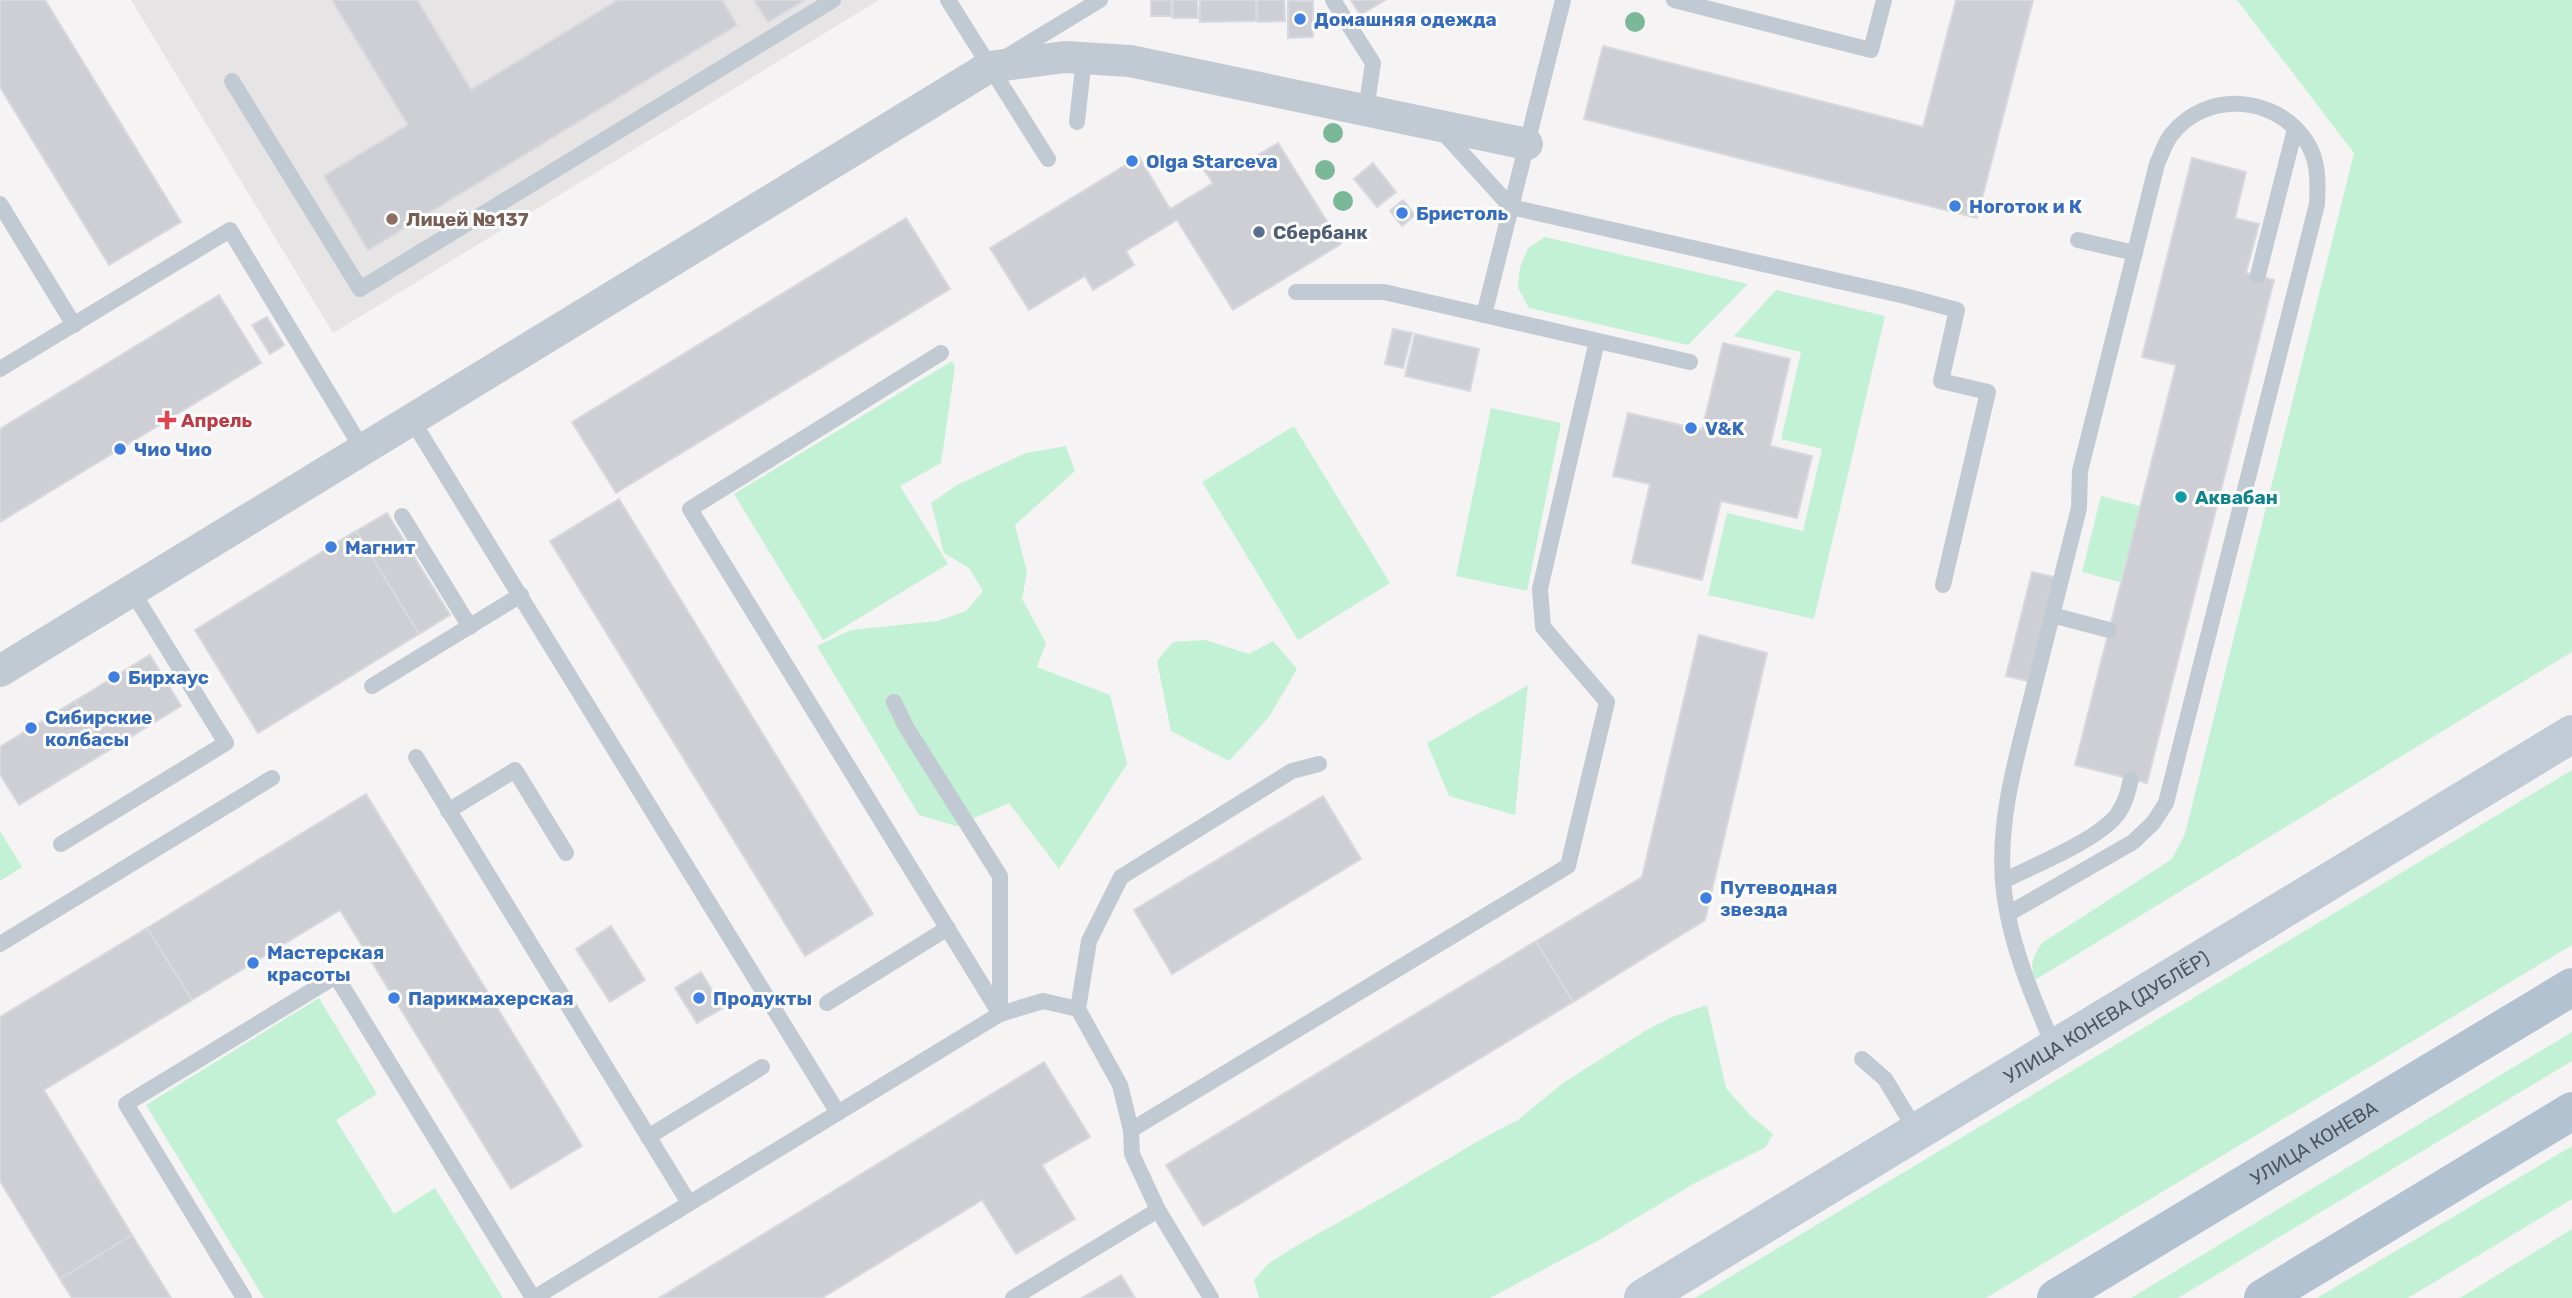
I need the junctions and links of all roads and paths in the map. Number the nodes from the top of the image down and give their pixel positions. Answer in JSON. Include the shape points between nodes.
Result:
{"nodes":[{"id":1,"x":834,"y":0,"type":"edge"},
{"id":2,"x":948,"y":0,"type":"edge"},
{"id":3,"x":1100,"y":0,"type":"edge"},
{"id":4,"x":1333,"y":0,"type":"edge"},
{"id":5,"x":1563,"y":0,"type":"edge"},
{"id":6,"x":1674,"y":0,"type":"edge"},
{"id":7,"x":1884,"y":0,"type":"edge"},
{"id":8,"x":1084,"y":58,"type":"junction"},
{"id":9,"x":989,"y":67,"type":"junction"},
{"id":10,"x":232,"y":81,"type":"dead end"},
{"id":11,"x":1366,"y":110,"type":"junction"},
{"id":12,"x":1077,"y":122,"type":"dead end"},
{"id":13,"x":1436,"y":125,"type":"junction"},
{"id":14,"x":2295,"y":129,"type":"junction"},
{"id":15,"x":1527,"y":144,"type":"junction"},
{"id":16,"x":1048,"y":159,"type":"dead end"},
{"id":17,"x":0,"y":204,"type":"edge"},
{"id":18,"x":1511,"y":207,"type":"junction"},
{"id":19,"x":2078,"y":240,"type":"dead end"},
{"id":20,"x":2134,"y":253,"type":"junction"},
{"id":21,"x":2258,"y":275,"type":"dead end"},
{"id":22,"x":1296,"y":292,"type":"dead end"},
{"id":23,"x":1484,"y":315,"type":"junction"},
{"id":24,"x":74,"y":325,"type":"junction"},
{"id":25,"x":1597,"y":341,"type":"junction"},
{"id":26,"x":941,"y":353,"type":"dead end"},
{"id":27,"x":1690,"y":362,"type":"dead end"},
{"id":28,"x":0,"y":369,"type":"edge"},
{"id":29,"x":412,"y":419,"type":"junction"},
{"id":30,"x":363,"y":450,"type":"junction"},
{"id":31,"x":402,"y":516,"type":"dead end"},
{"id":32,"x":1943,"y":585,"type":"dead end"},
{"id":33,"x":132,"y":590,"type":"junction"},
{"id":34,"x":522,"y":595,"type":"junction"},
{"id":35,"x":2052,"y":615,"type":"junction"},
{"id":36,"x":470,"y":627,"type":"junction"},
{"id":37,"x":2109,"y":630,"type":"dead end"},
{"id":38,"x":0,"y":671,"type":"edge"},
{"id":39,"x":372,"y":686,"type":"dead end"},
{"id":40,"x":894,"y":702,"type":"dead end"},
{"id":41,"x":2572,"y":734,"type":"edge"},
{"id":42,"x":416,"y":757,"type":"dead end"},
{"id":43,"x":1319,"y":764,"type":"dead end"},
{"id":44,"x":272,"y":778,"type":"dead end"},
{"id":45,"x":2131,"y":779,"type":"dead end"},
{"id":46,"x":448,"y":811,"type":"junction"},
{"id":47,"x":61,"y":844,"type":"dead end"},
{"id":48,"x":566,"y":853,"type":"dead end"},
{"id":49,"x":2003,"y":881,"type":"junction"},
{"id":50,"x":2008,"y":914,"type":"junction"},
{"id":51,"x":948,"y":929,"type":"junction"},
{"id":52,"x":0,"y":944,"type":"edge"},
{"id":53,"x":2572,"y":987,"type":"edge"},
{"id":54,"x":827,"y":1003,"type":"dead end"},
{"id":55,"x":1078,"y":1009,"type":"junction"},
{"id":56,"x":1000,"y":1014,"type":"junction"},
{"id":57,"x":2055,"y":1049,"type":"junction"},
{"id":58,"x":1862,"y":1059,"type":"dead end"},
{"id":59,"x":762,"y":1067,"type":"dead end"},
{"id":60,"x":2572,"y":1111,"type":"edge"},
{"id":61,"x":838,"y":1113,"type":"junction"},
{"id":62,"x":1131,"y":1130,"type":"junction"},
{"id":63,"x":1918,"y":1132,"type":"junction"},
{"id":64,"x":648,"y":1136,"type":"junction"},
{"id":65,"x":689,"y":1203,"type":"junction"},
{"id":66,"x":1158,"y":1210,"type":"junction"},
{"id":67,"x":244,"y":1298,"type":"edge"},
{"id":68,"x":533,"y":1298,"type":"edge"},
{"id":69,"x":1013,"y":1298,"type":"edge"},
{"id":70,"x":1211,"y":1298,"type":"edge"},
{"id":71,"x":1643,"y":1298,"type":"edge"},
{"id":72,"x":2056,"y":1298,"type":"edge"},
{"id":73,"x":2263,"y":1298,"type":"edge"}],
"edges":[{"from":1,"to":10,"type":"lane","via":[[360,289]]},
{"from":2,"to":9,"type":"lane"},
{"from":3,"to":9,"type":"lane"},
{"from":4,"to":11,"type":"lane","via":[[1373,63]]},
{"from":5,"to":15,"type":"lane"},
{"from":6,"to":7,"type":"lane","via":[[1871,50]]},
{"from":8,"to":9,"type":"street"},
{"from":8,"to":11,"type":"street","via":[[1130,61]]},
{"from":8,"to":12,"type":"lane"},
{"from":9,"to":16,"type":"lane"},
{"from":9,"to":29,"type":"street"},
{"from":11,"to":13,"type":"street"},
{"from":13,"to":15,"type":"street"},
{"from":13,"to":18,"type":"lane"},
{"from":14,"to":20,"type":"lane","via":[[2257,104],[2225,103],[2194,114],[2171,135],[2157,164]]},
{"from":14,"to":21,"type":"lane"},
{"from":14,"to":50,"type":"lane","via":[[2307,142],[2318,172],[2316,204],[2165,803],[2133,842]]},
{"from":15,"to":18,"type":"lane"},
{"from":17,"to":24,"type":"lane"},
{"from":18,"to":23,"type":"lane"},
{"from":18,"to":32,"type":"lane","via":[[1957,310],[1941,381],[1988,392]]},
{"from":19,"to":20,"type":"lane"},
{"from":20,"to":35,"type":"lane","via":[[2080,471],[2079,508]]},
{"from":22,"to":23,"type":"lane","via":[[1384,292]]},
{"from":23,"to":25,"type":"lane"},
{"from":24,"to":28,"type":"lane"},
{"from":24,"to":30,"type":"lane","via":[[230,230]]},
{"from":25,"to":27,"type":"lane"},
{"from":25,"to":62,"type":"lane","via":[[1540,589],[1543,627],[1607,702],[1569,866]]},
{"from":26,"to":51,"type":"lane","via":[[690,509]]},
{"from":29,"to":30,"type":"street"},
{"from":29,"to":34,"type":"lane"},
{"from":30,"to":33,"type":"street"},
{"from":31,"to":36,"type":"lane"},
{"from":33,"to":38,"type":"street"},
{"from":33,"to":47,"type":"lane","via":[[226,743]]},
{"from":34,"to":36,"type":"lane"},
{"from":34,"to":61,"type":"lane"},
{"from":35,"to":37,"type":"lane"},
{"from":35,"to":49,"type":"lane","via":[[2003,823]]},
{"from":36,"to":39,"type":"lane"},
{"from":40,"to":56,"type":"lane","via":[[1000,876]]},
{"from":41,"to":57,"type":"main road","name":"УЛИЦА КОНЕВА (ДУБЛЁР)"},
{"from":42,"to":46,"type":"lane"},
{"from":43,"to":55,"type":"lane","via":[[1292,771],[1121,877],[1090,941]]},
{"from":44,"to":52,"type":"lane"},
{"from":45,"to":49,"type":"lane","via":[[2125,801],[2098,832]]},
{"from":46,"to":48,"type":"lane","via":[[515,770]]},
{"from":46,"to":64,"type":"lane"},
{"from":49,"to":50,"type":"lane"},
{"from":50,"to":57,"type":"lane","via":[[2032,996]]},
{"from":51,"to":54,"type":"lane"},
{"from":51,"to":56,"type":"lane"},
{"from":53,"to":72,"type":"main road","name":"УЛИЦА КОНЕВА"},
{"from":55,"to":56,"type":"lane","via":[[1043,1000]]},
{"from":55,"to":62,"type":"lane","via":[[1120,1085]]},
{"from":56,"to":61,"type":"lane"},
{"from":57,"to":63,"type":"main road","name":"УЛИЦА КОНЕВА (ДУБЛЁР)"},
{"from":58,"to":63,"type":"lane","via":[[1885,1079]]},
{"from":59,"to":64,"type":"lane"},
{"from":60,"to":73,"type":"main road"},
{"from":61,"to":65,"type":"lane"},
{"from":62,"to":66,"type":"lane","via":[[1132,1154]]},
{"from":63,"to":71,"type":"main road","name":"УЛИЦА КОНЕВА (ДУБЛЁР)"},
{"from":64,"to":65,"type":"lane"},
{"from":65,"to":68,"type":"lane"},
{"from":66,"to":69,"type":"lane"},
{"from":66,"to":70,"type":"lane"},
{"from":67,"to":68,"type":"lane","via":[[126,1104],[336,976]]}]}
